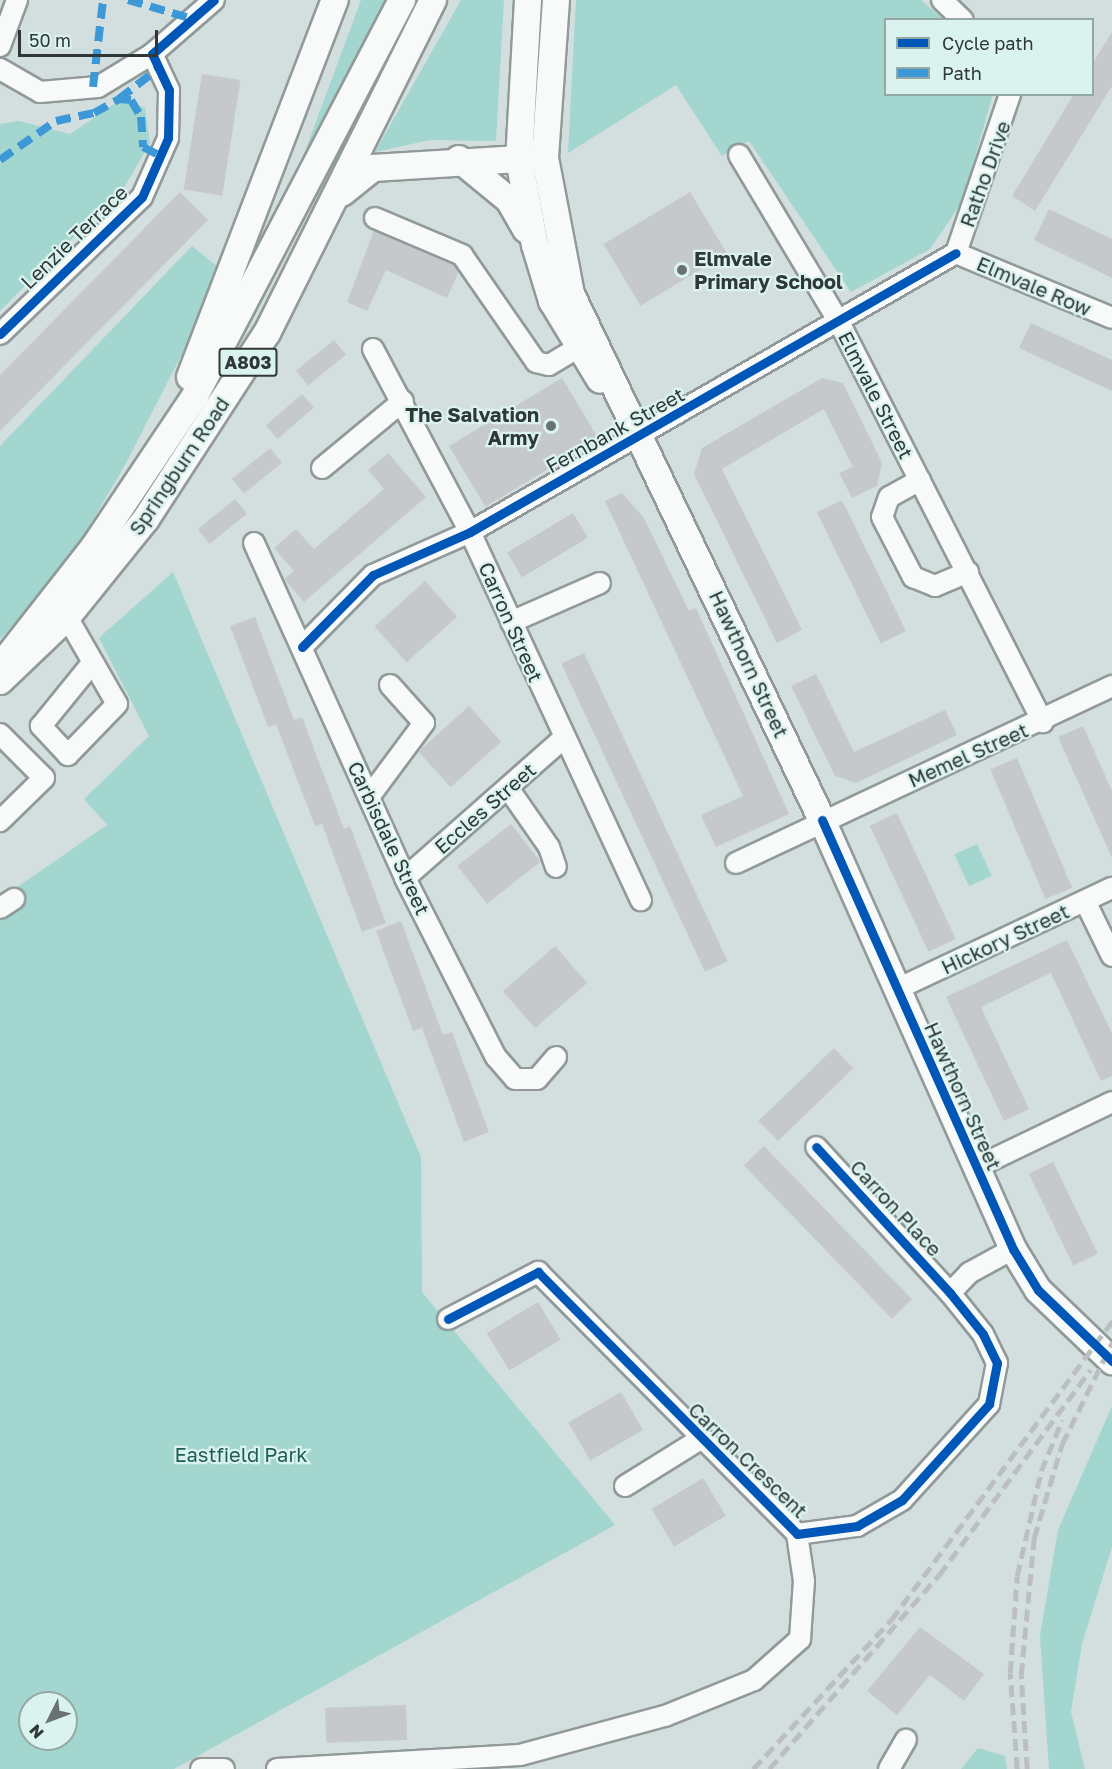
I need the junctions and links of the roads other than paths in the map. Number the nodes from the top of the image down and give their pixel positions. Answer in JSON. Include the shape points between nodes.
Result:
{"nodes":[{"id":1,"x":18,"y":0,"type":"edge"},
{"id":2,"x":214,"y":0,"type":"edge"},
{"id":3,"x":335,"y":0,"type":"edge"},
{"id":4,"x":402,"y":0,"type":"edge"},
{"id":5,"x":432,"y":0,"type":"edge"},
{"id":6,"x":528,"y":0,"type":"edge"},
{"id":7,"x":556,"y":0,"type":"edge"},
{"id":8,"x":942,"y":0,"type":"edge"},
{"id":9,"x":961,"y":18,"type":"edge"},
{"id":10,"x":0,"y":46,"type":"edge"},
{"id":11,"x":152,"y":54,"type":"junction"},
{"id":12,"x":0,"y":69,"type":"edge"},
{"id":13,"x":1009,"y":96,"type":"edge"},
{"id":14,"x":739,"y":155,"type":"dead end"},
{"id":15,"x":545,"y":158,"type":"junction"},
{"id":16,"x":459,"y":159,"type":"junction"},
{"id":17,"x":519,"y":159,"type":"junction"},
{"id":18,"x":335,"y":199,"type":"junction"},
{"id":19,"x":375,"y":218,"type":"dead end"},
{"id":20,"x":535,"y":245,"type":"junction"},
{"id":21,"x":956,"y":253,"type":"junction"},
{"id":22,"x":1112,"y":318,"type":"edge"},
{"id":23,"x":840,"y":324,"type":"junction"},
{"id":24,"x":0,"y":334,"type":"edge"},
{"id":25,"x":585,"y":344,"type":"junction"},
{"id":26,"x":373,"y":349,"type":"dead end"},
{"id":27,"x":403,"y":401,"type":"junction"},
{"id":28,"x":641,"y":435,"type":"junction"},
{"id":29,"x":156,"y":457,"type":"junction"},
{"id":30,"x":322,"y":468,"type":"dead end"},
{"id":31,"x":920,"y":480,"type":"junction"},
{"id":32,"x":470,"y":532,"type":"junction"},
{"id":33,"x":254,"y":543,"type":"dead end"},
{"id":34,"x":968,"y":572,"type":"junction"},
{"id":35,"x":600,"y":584,"type":"dead end"},
{"id":36,"x":67,"y":617,"type":"junction"},
{"id":37,"x":511,"y":622,"type":"junction"},
{"id":38,"x":302,"y":647,"type":"junction"},
{"id":39,"x":93,"y":662,"type":"dead end"},
{"id":40,"x":0,"y":668,"type":"edge"},
{"id":41,"x":0,"y":681,"type":"edge"},
{"id":42,"x":390,"y":685,"type":"dead end"},
{"id":43,"x":1111,"y":689,"type":"edge"},
{"id":44,"x":1043,"y":722,"type":"junction"},
{"id":45,"x":0,"y":734,"type":"edge"},
{"id":46,"x":564,"y":738,"type":"junction"},
{"id":47,"x":508,"y":788,"type":"junction"},
{"id":48,"x":369,"y":797,"type":"junction"},
{"id":49,"x":822,"y":820,"type":"junction"},
{"id":50,"x":0,"y":821,"type":"edge"},
{"id":51,"x":736,"y":863,"type":"dead end"},
{"id":52,"x":556,"y":867,"type":"dead end"},
{"id":53,"x":405,"y":878,"type":"junction"},
{"id":54,"x":1112,"y":888,"type":"edge"},
{"id":55,"x":640,"y":900,"type":"dead end"},
{"id":56,"x":1085,"y":901,"type":"junction"},
{"id":57,"x":1112,"y":956,"type":"edge"},
{"id":58,"x":897,"y":990,"type":"junction"},
{"id":59,"x":556,"y":1057,"type":"dead end"},
{"id":60,"x":1112,"y":1102,"type":"edge"},
{"id":61,"x":816,"y":1147,"type":"dead end"},
{"id":62,"x":975,"y":1168,"type":"junction"},
{"id":63,"x":1013,"y":1250,"type":"junction"},
{"id":64,"x":950,"y":1293,"type":"junction"},
{"id":65,"x":448,"y":1319,"type":"dead end"},
{"id":66,"x":1112,"y":1361,"type":"edge"},
{"id":67,"x":699,"y":1440,"type":"junction"},
{"id":68,"x":625,"y":1486,"type":"dead end"},
{"id":69,"x":797,"y":1534,"type":"junction"},
{"id":70,"x":906,"y":1740,"type":"dead end"},
{"id":71,"x":201,"y":1769,"type":"edge"},
{"id":72,"x":224,"y":1769,"type":"edge"},
{"id":73,"x":277,"y":1769,"type":"edge"},
{"id":74,"x":889,"y":1769,"type":"edge"}],
"edges":[{"from":1,"to":10,"type":"street"},
{"from":2,"to":11,"type":"street"},
{"from":3,"to":29,"type":"main road","via":[[239,261]]},
{"from":4,"to":29,"type":"main road","name":"Springburn Road","number":"A803","via":[[228,339]]},
{"from":5,"to":18,"type":"main road","name":"Springburn Road","number":"A803"},
{"from":6,"to":17,"type":"main road","name":"Hawthorn Street"},
{"from":7,"to":15,"type":"main road","name":"Hawthorn Street"},
{"from":8,"to":9,"type":"street"},
{"from":11,"to":12,"type":"street","via":[[93,87],[40,92]]},
{"from":11,"to":24,"type":"street","name":"Lenzie Terrace","via":[[169,90],[168,138],[142,197]]},
{"from":13,"to":21,"type":"street","name":"Ratho Drive"},
{"from":14,"to":23,"type":"street","name":"Elmvale Street"},
{"from":15,"to":17,"type":"main road","number":"A803"},
{"from":15,"to":25,"type":"main road","name":"Hawthorn Street","via":[[565,274]]},
{"from":16,"to":17,"type":"main road","number":"A803"},
{"from":16,"to":18,"type":"main road","number":"A803","via":[[373,168]]},
{"from":16,"to":20,"type":"main road","via":[[509,200]]},
{"from":17,"to":20,"type":"main road","name":"Hawthorn Street"},
{"from":18,"to":36,"type":"main road","name":"Springburn Road","number":"A803","via":[[267,333],[146,519]]},
{"from":19,"to":25,"type":"street","via":[[462,255],[536,362],[549,365]]},
{"from":20,"to":25,"type":"main road","name":"Hawthorn Street","via":[[552,301]]},
{"from":21,"to":22,"type":"street","name":"Elmvale Row"},
{"from":21,"to":23,"type":"street","name":"Fernbank Street"},
{"from":23,"to":28,"type":"street","name":"Fernbank Street"},
{"from":23,"to":31,"type":"street","name":"Elmvale Street"},
{"from":25,"to":28,"type":"main road","name":"Hawthorn Street"},
{"from":26,"to":27,"type":"street","name":"Carron Street"},
{"from":27,"to":30,"type":"street"},
{"from":27,"to":32,"type":"street","name":"Carron Street"},
{"from":28,"to":32,"type":"street","name":"Fernbank Street"},
{"from":28,"to":49,"type":"main road","name":"Hawthorn Street"},
{"from":29,"to":40,"type":"main road","name":"Springburn Road","number":"A803"},
{"from":31,"to":34,"type":"street","name":"Elmvale Street"},
{"from":31,"to":34,"type":"street","name":"Elmvale Street","via":[[889,497],[882,517],[902,557],[913,577],[935,586]]},
{"from":32,"to":37,"type":"street","name":"Carron Street"},
{"from":32,"to":38,"type":"street","name":"Fernbank Street","via":[[373,575]]},
{"from":33,"to":38,"type":"street","name":"Carbisdale Street"},
{"from":34,"to":44,"type":"street","name":"Elmvale Street"},
{"from":35,"to":37,"type":"street"},
{"from":36,"to":39,"type":"street"},
{"from":36,"to":41,"type":"main road","name":"Springburn Road","number":"A803"},
{"from":37,"to":46,"type":"street","name":"Carron Street"},
{"from":38,"to":48,"type":"street","name":"Carbisdale Street"},
{"from":42,"to":48,"type":"street","via":[[423,723]]},
{"from":43,"to":44,"type":"street","name":"Memel Street"},
{"from":44,"to":49,"type":"street","name":"Memel Street"},
{"from":45,"to":50,"type":"street","via":[[44,778]]},
{"from":46,"to":47,"type":"street","name":"Eccles Street"},
{"from":46,"to":55,"type":"street","name":"Carron Street"},
{"from":47,"to":52,"type":"street","via":[[549,847]]},
{"from":47,"to":53,"type":"street","name":"Eccles Street"},
{"from":48,"to":53,"type":"street","name":"Carbisdale Street"},
{"from":49,"to":51,"type":"street","name":"Memel Street"},
{"from":49,"to":58,"type":"main road","name":"Hawthorn Street"},
{"from":53,"to":59,"type":"street","name":"Carbisdale Street","via":[[496,1057],[515,1079],[537,1080]]},
{"from":54,"to":56,"type":"street","name":"Hickory Street"},
{"from":56,"to":57,"type":"street"},
{"from":56,"to":58,"type":"street","name":"Hickory Street"},
{"from":58,"to":62,"type":"main road","name":"Hawthorn Street"},
{"from":60,"to":62,"type":"street"},
{"from":61,"to":64,"type":"street","name":"Carron Place"},
{"from":62,"to":63,"type":"main road","name":"Hawthorn Street"},
{"from":63,"to":64,"type":"street","via":[[969,1274]]},
{"from":63,"to":66,"type":"main road","name":"Hawthorn Street","via":[[1045,1298]]},
{"from":64,"to":69,"type":"street","name":"Carron Crescent","via":[[983,1334],[997,1362],[989,1404],[902,1500],[857,1527]]},
{"from":65,"to":67,"type":"street","name":"Carron Crescent","via":[[538,1272]]},
{"from":67,"to":68,"type":"street","name":"Carron Crescent"},
{"from":67,"to":69,"type":"street","name":"Carron Crescent"},
{"from":69,"to":73,"type":"street","via":[[804,1581],[800,1639],[754,1680],[665,1716],[520,1755]]},
{"from":70,"to":74,"type":"street"},
{"from":71,"to":72,"type":"street"}]}
